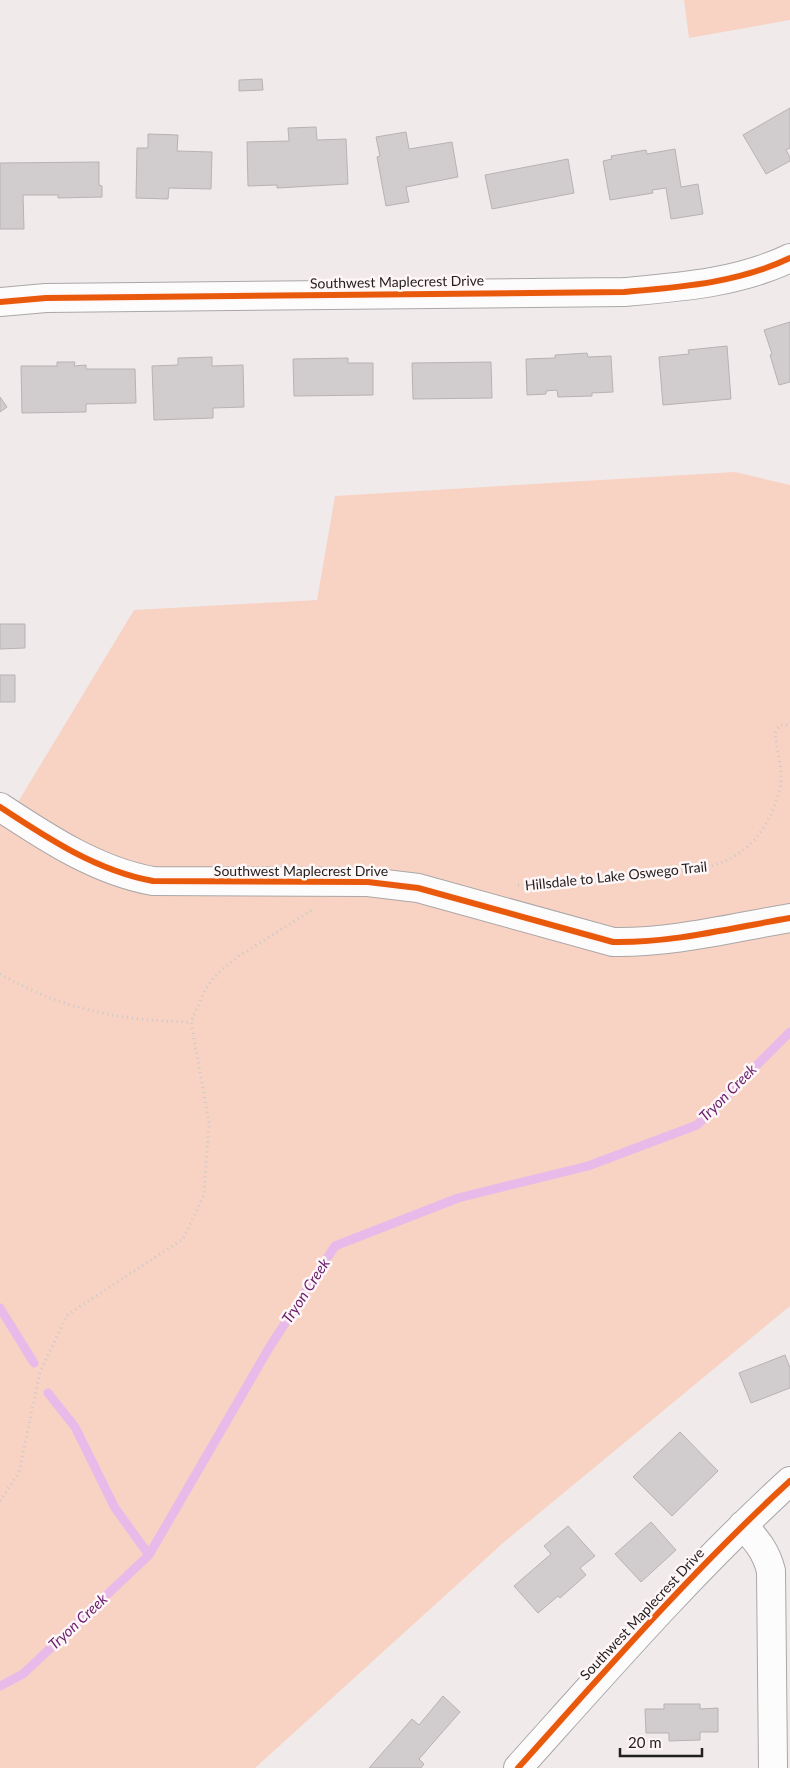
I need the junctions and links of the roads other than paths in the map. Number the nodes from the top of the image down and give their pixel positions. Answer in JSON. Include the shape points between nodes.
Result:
{"nodes":[{"id":1,"x":790,"y":258,"type":"edge"},
{"id":2,"x":0,"y":302,"type":"edge"},
{"id":3,"x":0,"y":807,"type":"edge"},
{"id":4,"x":790,"y":918,"type":"edge"},
{"id":5,"x":790,"y":1481,"type":"edge"},
{"id":6,"x":743,"y":1524,"type":"junction"},
{"id":7,"x":518,"y":1768,"type":"edge"},
{"id":8,"x":773,"y":1768,"type":"edge"}],
"edges":[{"from":1,"to":2,"type":"street","name":"Southwest Maplecrest Drive","via":[[754,273],[702,285],[624,292],[46,298]]},
{"from":3,"to":4,"type":"street","name":"Southwest Maplecrest Drive","via":[[72,852],[131,877],[153,881],[394,884],[613,942],[672,940]]},
{"from":5,"to":6,"type":"street","name":"Southwest Maplecrest Drive"},
{"from":6,"to":7,"type":"street","name":"Southwest Maplecrest Drive"},
{"from":6,"to":8,"type":"street","via":[[762,1547],[771,1572]]}]}
